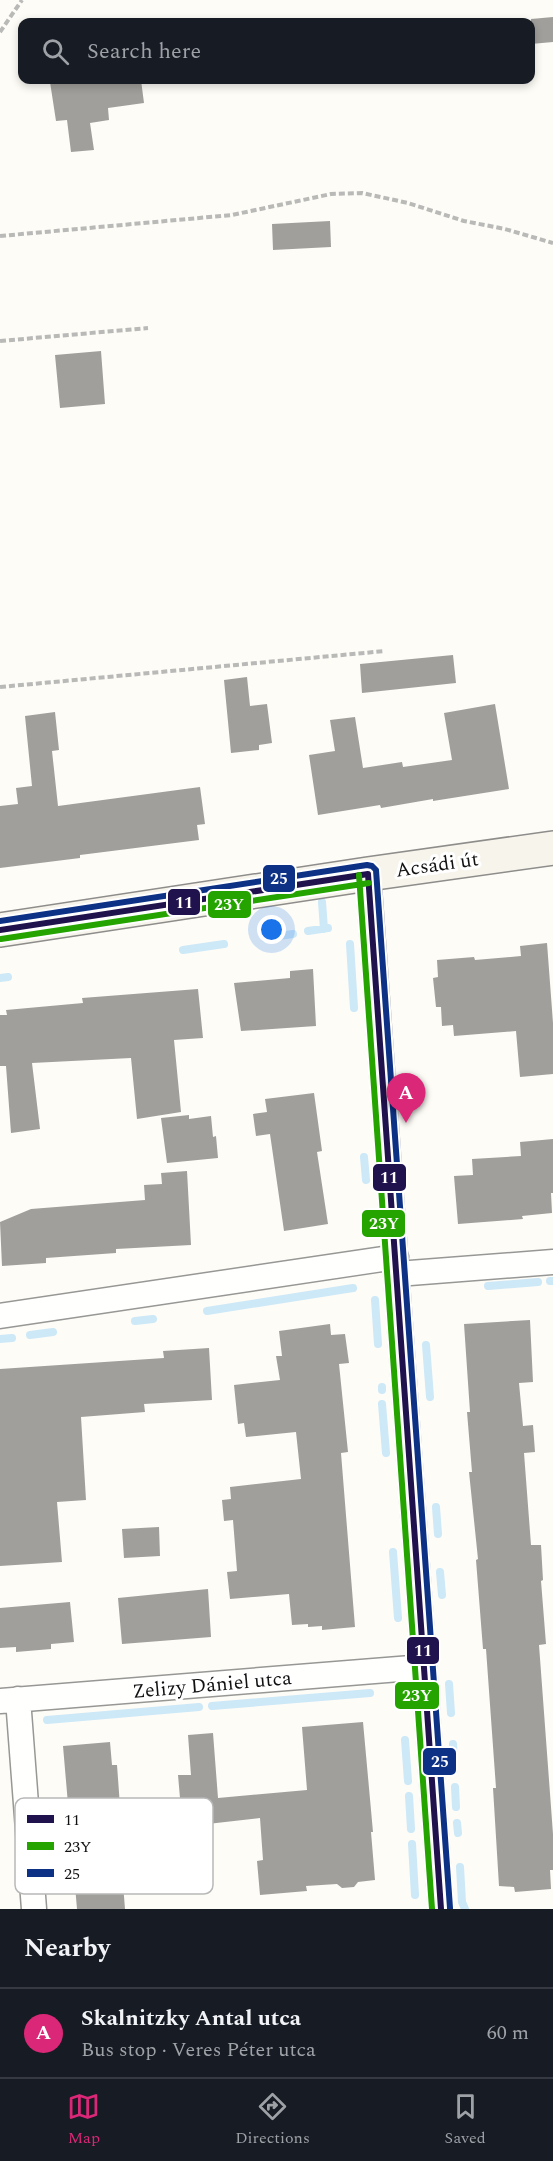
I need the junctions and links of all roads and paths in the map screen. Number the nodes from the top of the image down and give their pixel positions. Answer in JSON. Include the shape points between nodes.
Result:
{"nodes":[{"id":1,"x":22,"y":0,"type":"edge"},
{"id":2,"x":0,"y":32,"type":"edge"},
{"id":3,"x":0,"y":236,"type":"edge"},
{"id":4,"x":553,"y":243,"type":"edge"},
{"id":5,"x":148,"y":328,"type":"dead end"},
{"id":6,"x":0,"y":341,"type":"edge"},
{"id":7,"x":385,"y":651,"type":"dead end"},
{"id":8,"x":0,"y":687,"type":"edge"},
{"id":9,"x":553,"y":848,"type":"edge"},
{"id":10,"x":369,"y":874,"type":"junction"},
{"id":11,"x":0,"y":930,"type":"edge"},
{"id":12,"x":553,"y":1262,"type":"edge"},
{"id":13,"x":396,"y":1265,"type":"junction"},
{"id":14,"x":0,"y":1316,"type":"edge"},
{"id":15,"x":424,"y":1667,"type":"junction"},
{"id":16,"x":9,"y":1700,"type":"edge"},
{"id":17,"x":21,"y":1798,"type":"edge"},
{"id":18,"x":32,"y":1894,"type":"edge"},
{"id":19,"x":34,"y":1909,"type":"edge"},
{"id":20,"x":441,"y":1909,"type":"edge"}],
"edges":[{"from":1,"to":2,"type":"path"},
{"from":3,"to":4,"type":"path","via":[[232,215],[331,194],[362,193]]},
{"from":5,"to":6,"type":"path"},
{"from":7,"to":8,"type":"path"},
{"from":9,"to":10,"type":"main road","name":"Acsádi út"},
{"from":10,"to":11,"type":"main road","name":"Acsádi út"},
{"from":10,"to":13,"type":"street"},
{"from":12,"to":13,"type":"street"},
{"from":13,"to":14,"type":"street"},
{"from":13,"to":15,"type":"street"},
{"from":15,"to":16,"type":"street","name":"Zelizy Dániel utca"},
{"from":15,"to":20,"type":"street"},
{"from":16,"to":17,"type":"street"},
{"from":18,"to":19,"type":"street"}]}
